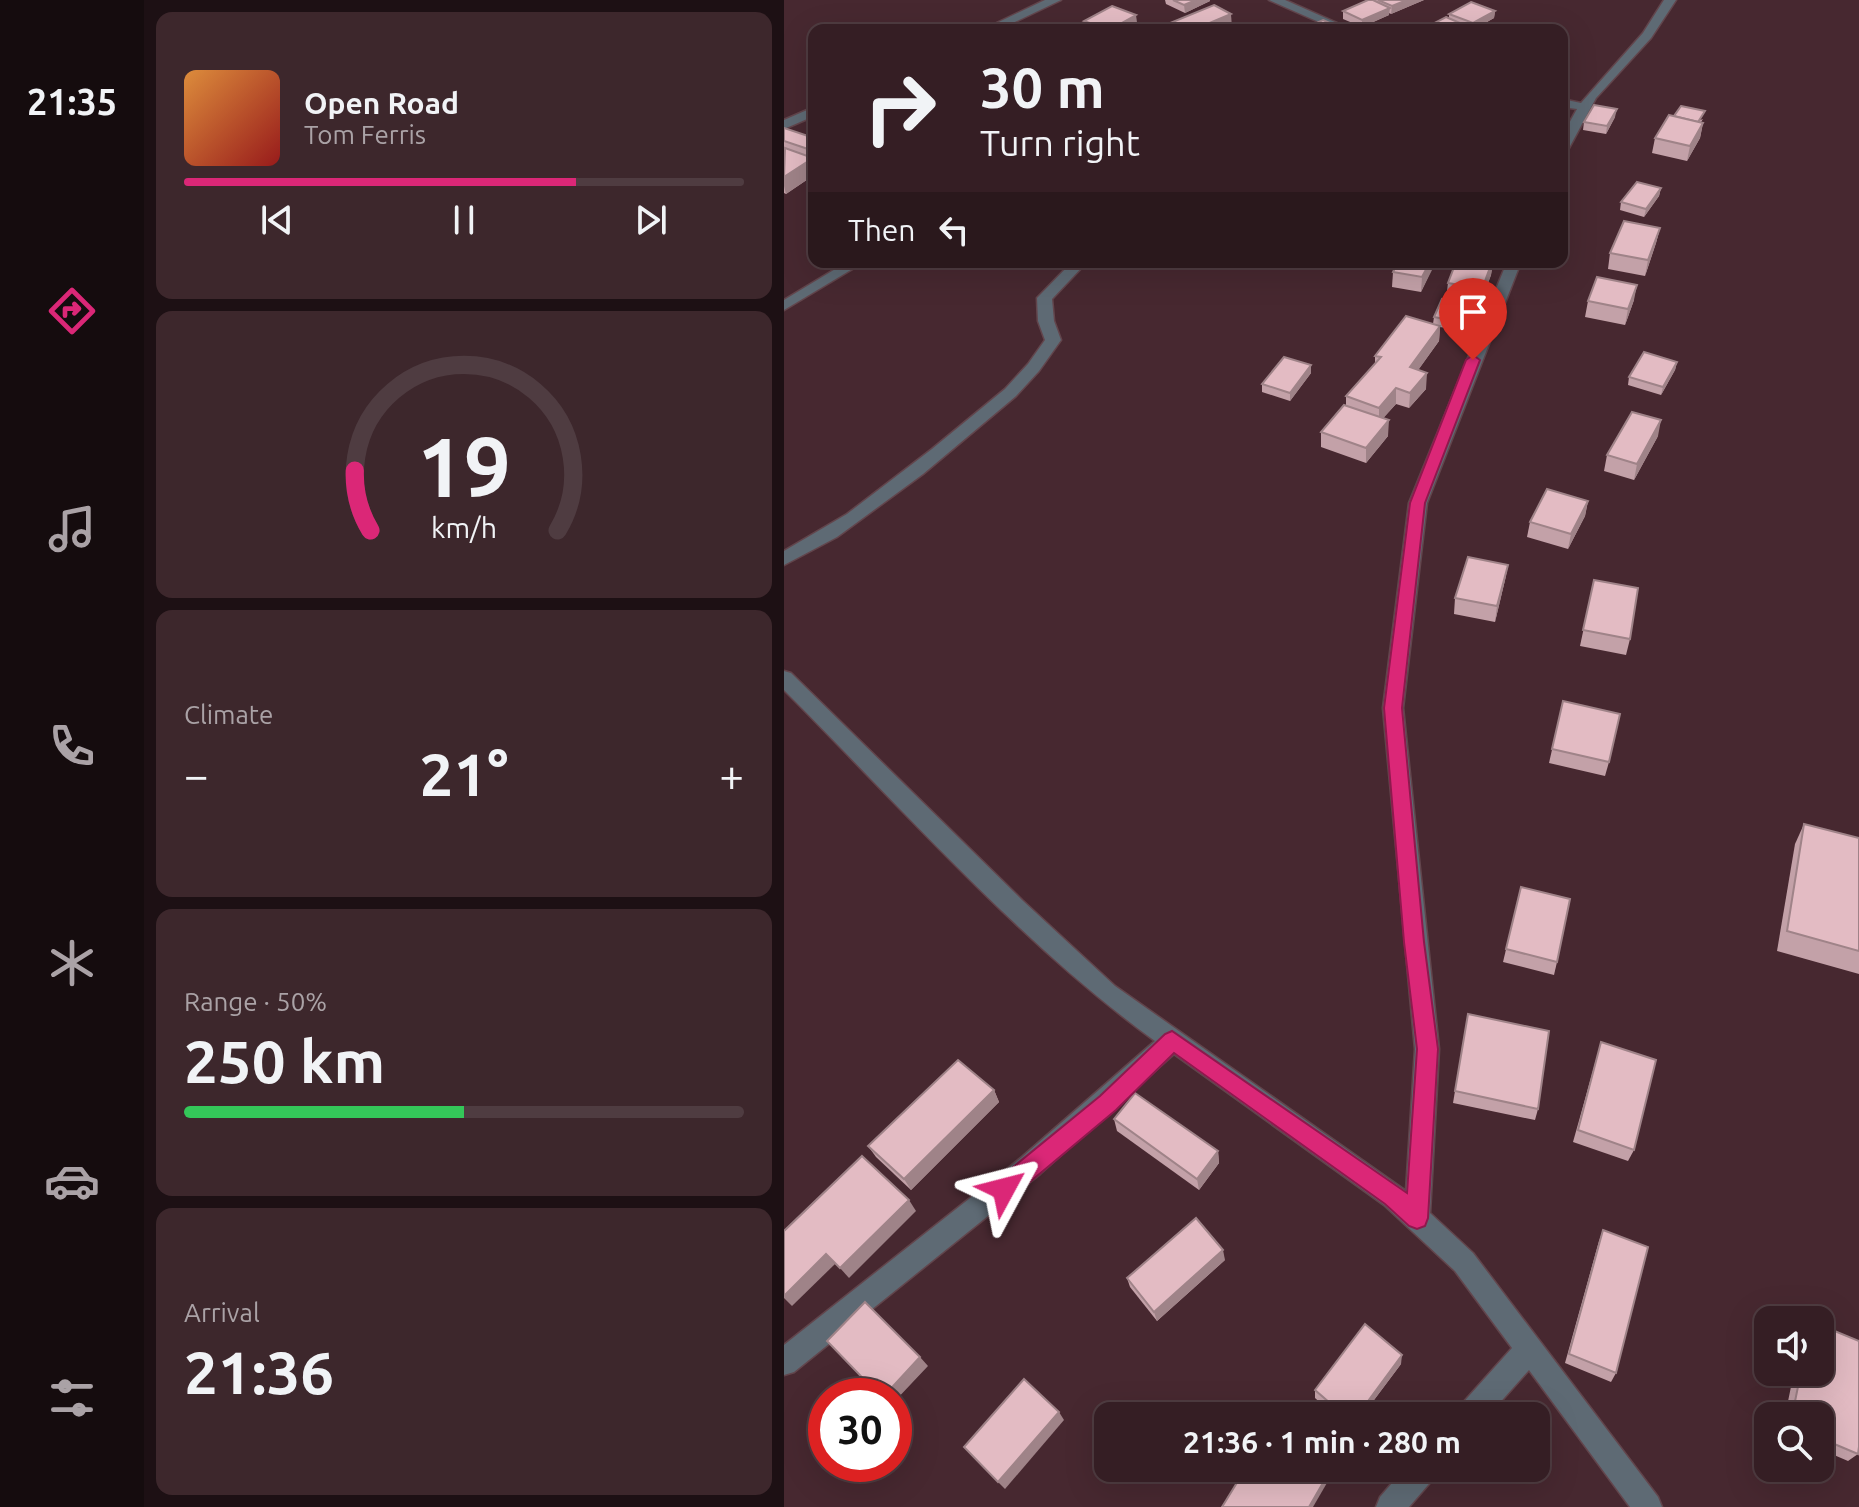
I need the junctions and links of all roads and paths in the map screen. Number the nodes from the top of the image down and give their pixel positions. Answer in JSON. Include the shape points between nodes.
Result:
{"nodes":[{"id":1,"x":1055,"y":0,"type":"edge"},
{"id":2,"x":1275,"y":0,"type":"edge"},
{"id":3,"x":1670,"y":0,"type":"edge"},
{"id":4,"x":1001,"y":24,"type":"edge"},
{"id":5,"x":1333,"y":24,"type":"edge"},
{"id":6,"x":1568,"y":104,"type":"edge"},
{"id":7,"x":1585,"y":107,"type":"junction"},
{"id":8,"x":808,"y":114,"type":"edge"},
{"id":9,"x":784,"y":125,"type":"edge"},
{"id":10,"x":1568,"y":137,"type":"edge"},
{"id":11,"x":847,"y":268,"type":"edge"},
{"id":12,"x":1074,"y":268,"type":"edge"},
{"id":13,"x":1512,"y":268,"type":"edge"},
{"id":14,"x":784,"y":306,"type":"edge"},
{"id":15,"x":784,"y":559,"type":"edge"},
{"id":16,"x":784,"y":678,"type":"edge"},
{"id":17,"x":1172,"y":1040,"type":"junction"},
{"id":18,"x":1417,"y":1218,"type":"junction"},
{"id":19,"x":1529,"y":1350,"type":"junction"},
{"id":20,"x":784,"y":1362,"type":"edge"},
{"id":21,"x":1483,"y":1402,"type":"edge"},
{"id":22,"x":1412,"y":1482,"type":"edge"},
{"id":23,"x":1390,"y":1507,"type":"edge"},
{"id":24,"x":1648,"y":1507,"type":"edge"}],
"edges":[{"from":1,"to":4,"type":"street"},
{"from":2,"to":5,"type":"street"},
{"from":3,"to":7,"type":"street"},
{"from":6,"to":7,"type":"street"},
{"from":7,"to":10,"type":"street"},
{"from":8,"to":9,"type":"street"},
{"from":11,"to":14,"type":"street"},
{"from":12,"to":15,"type":"street","via":[[1044,298],[1053,340],[1041,362],[1010,394],[871,505]]},
{"from":13,"to":18,"type":"street","via":[[1418,503],[1393,708],[1427,1049]]},
{"from":16,"to":17,"type":"street","via":[[1026,918],[1107,993]]},
{"from":17,"to":18,"type":"street"},
{"from":17,"to":20,"type":"street","via":[[1027,1171]]},
{"from":18,"to":19,"type":"street","via":[[1464,1262]]},
{"from":19,"to":21,"type":"street"},
{"from":19,"to":24,"type":"street"},
{"from":22,"to":23,"type":"street"}]}
